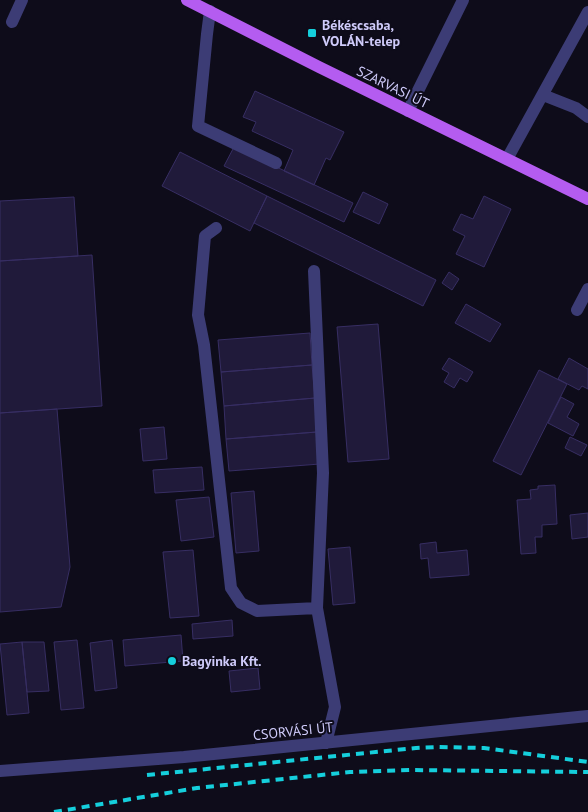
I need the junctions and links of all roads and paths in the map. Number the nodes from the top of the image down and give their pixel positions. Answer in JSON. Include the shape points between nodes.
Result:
{"nodes":[{"id":1,"x":22,"y":0,"type":"edge"},
{"id":2,"x":187,"y":0,"type":"edge"},
{"id":3,"x":463,"y":0,"type":"edge"},
{"id":4,"x":210,"y":11,"type":"junction"},
{"id":5,"x":588,"y":12,"type":"edge"},
{"id":6,"x":12,"y":22,"type":"dead end"},
{"id":7,"x":543,"y":95,"type":"junction"},
{"id":8,"x":408,"y":111,"type":"junction"},
{"id":9,"x":588,"y":117,"type":"edge"},
{"id":10,"x":507,"y":159,"type":"junction"},
{"id":11,"x":276,"y":163,"type":"dead end"},
{"id":12,"x":588,"y":199,"type":"edge"},
{"id":13,"x":216,"y":228,"type":"dead end"},
{"id":14,"x":314,"y":271,"type":"dead end"},
{"id":15,"x":588,"y":289,"type":"edge"},
{"id":16,"x":577,"y":310,"type":"dead end"},
{"id":17,"x":317,"y":608,"type":"junction"},
{"id":18,"x":588,"y":716,"type":"edge"},
{"id":19,"x":326,"y":743,"type":"junction"},
{"id":20,"x":0,"y":771,"type":"edge"}],
"edges":[{"from":1,"to":6,"type":"street"},
{"from":2,"to":4,"type":"main road","name":"SZARVASI ÚT"},
{"from":3,"to":8,"type":"street"},
{"from":4,"to":8,"type":"main road","name":"SZARVASI ÚT"},
{"from":4,"to":11,"type":"street","via":[[198,126]]},
{"from":5,"to":7,"type":"street"},
{"from":7,"to":9,"type":"street","via":[[576,108]]},
{"from":7,"to":10,"type":"street"},
{"from":8,"to":10,"type":"main road","name":"SZARVASI ÚT"},
{"from":10,"to":12,"type":"main road","name":"SZARVASI ÚT"},
{"from":13,"to":17,"type":"street","via":[[205,236],[198,315],[231,588],[241,603],[257,611]]},
{"from":14,"to":17,"type":"street","via":[[322,473]]},
{"from":15,"to":16,"type":"street"},
{"from":17,"to":19,"type":"street","via":[[335,707]]},
{"from":18,"to":19,"type":"street","name":"CSORVÁSI ÚT"},
{"from":19,"to":20,"type":"street","name":"CSORVÁSI ÚT"}]}
